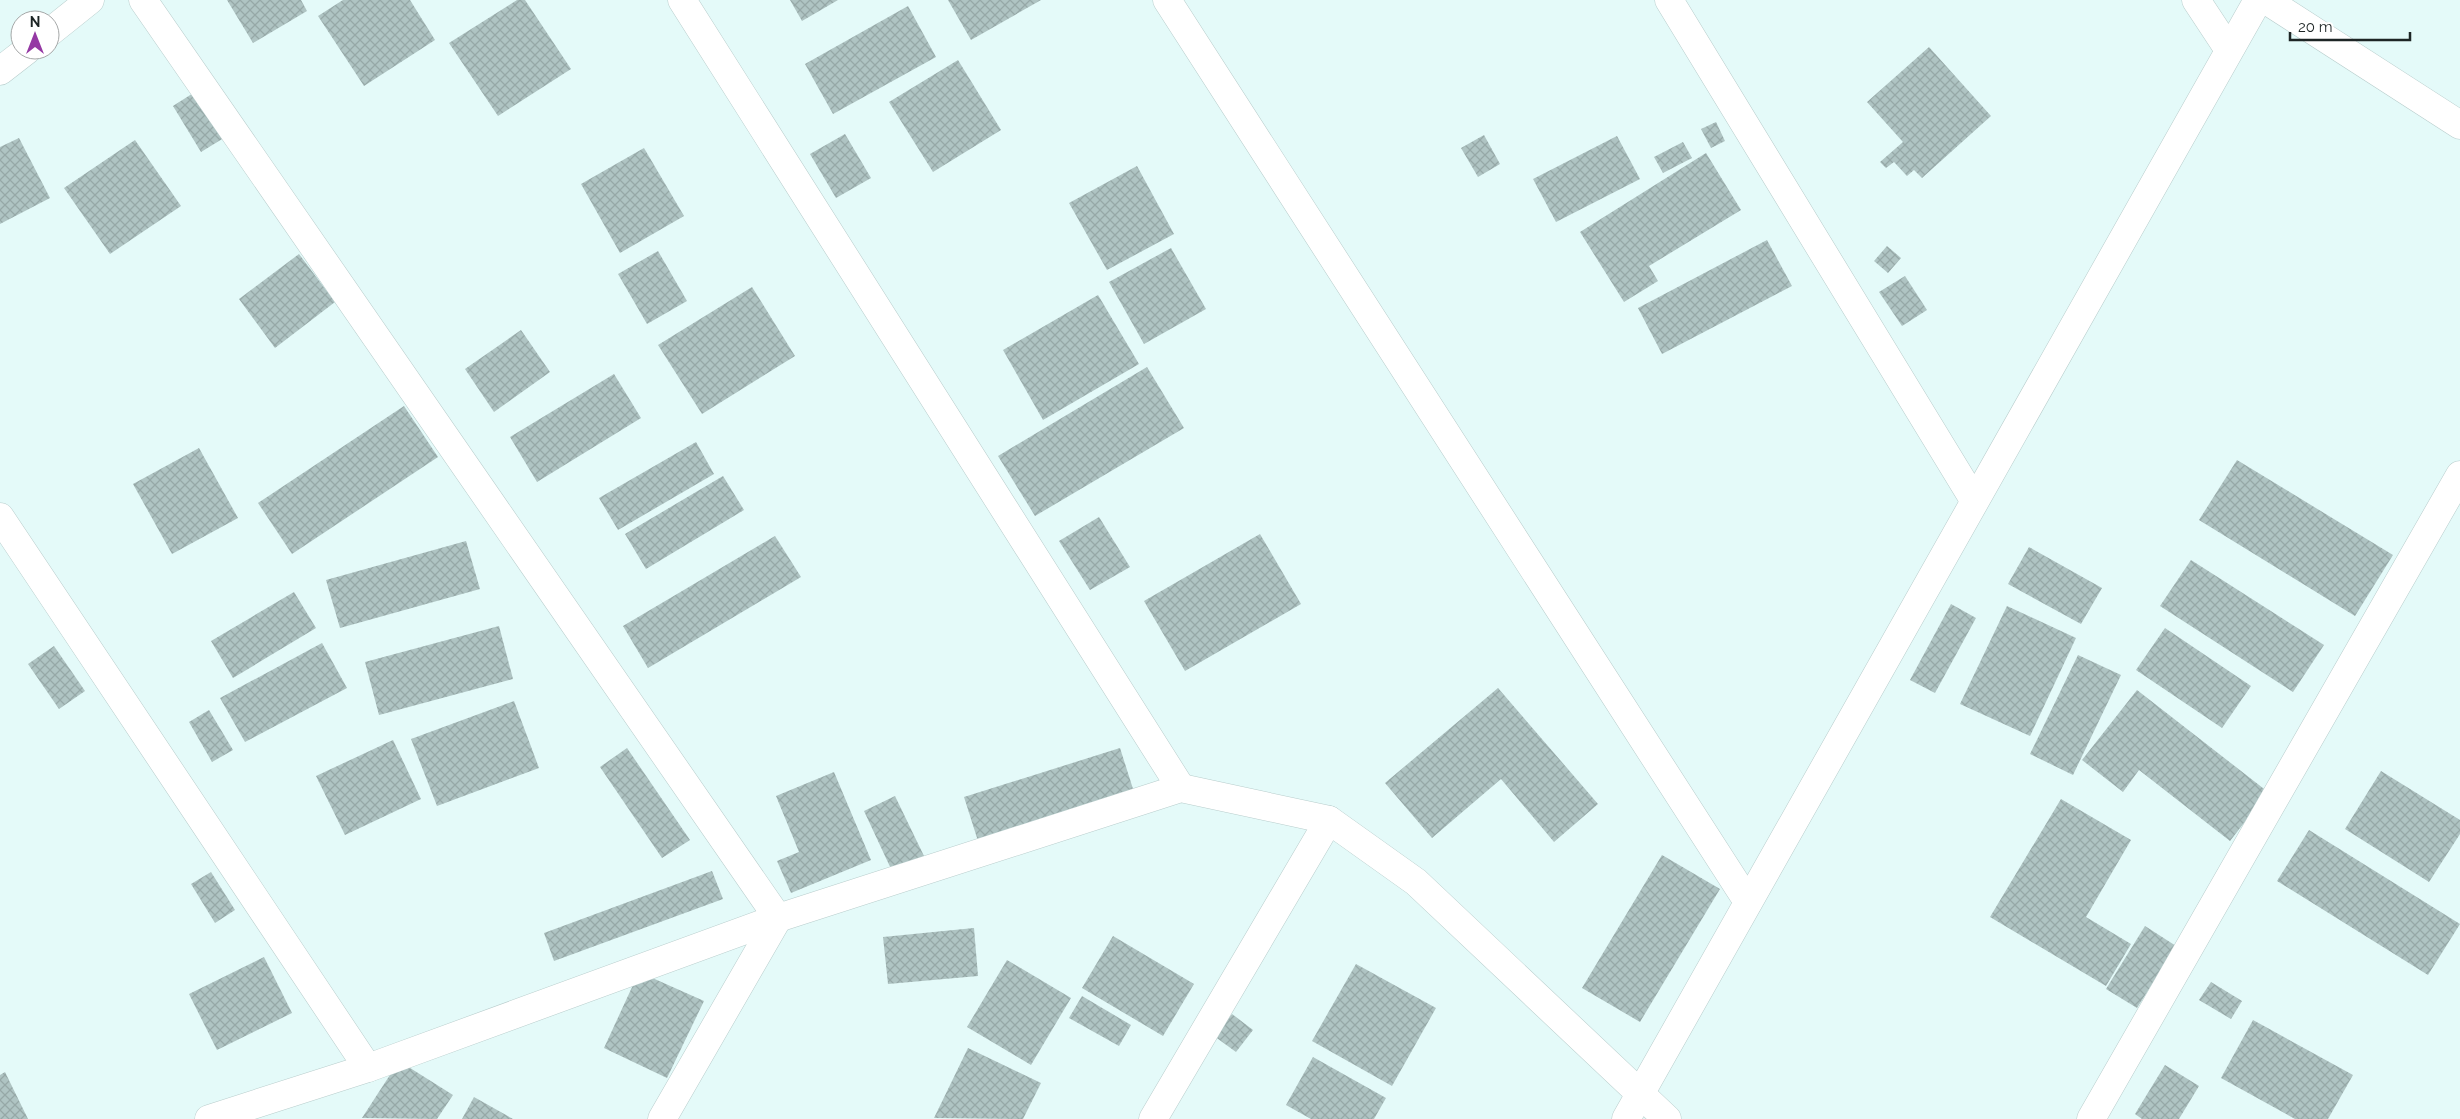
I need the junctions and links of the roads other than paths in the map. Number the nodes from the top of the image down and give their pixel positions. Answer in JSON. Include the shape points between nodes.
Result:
{"nodes":[{"id":1,"x":90,"y":0,"type":"edge"},
{"id":2,"x":143,"y":0,"type":"edge"},
{"id":3,"x":682,"y":0,"type":"edge"},
{"id":4,"x":1167,"y":0,"type":"edge"},
{"id":5,"x":1669,"y":0,"type":"edge"},
{"id":6,"x":2196,"y":0,"type":"edge"},
{"id":7,"x":2258,"y":0,"type":"edge"},
{"id":8,"x":2266,"y":0,"type":"edge"},
{"id":9,"x":60,"y":24,"type":"edge"},
{"id":10,"x":2230,"y":50,"type":"junction"},
{"id":11,"x":14,"y":60,"type":"edge"},
{"id":12,"x":0,"y":71,"type":"edge"},
{"id":13,"x":2460,"y":125,"type":"edge"},
{"id":14,"x":2460,"y":475,"type":"edge"},
{"id":15,"x":1974,"y":500,"type":"junction"},
{"id":16,"x":0,"y":517,"type":"edge"},
{"id":17,"x":1181,"y":788,"type":"junction"},
{"id":18,"x":1330,"y":820,"type":"junction"},
{"id":19,"x":1748,"y":902,"type":"junction"},
{"id":20,"x":778,"y":918,"type":"junction"},
{"id":21,"x":368,"y":1068,"type":"junction"},
{"id":22,"x":1640,"y":1094,"type":"junction"},
{"id":23,"x":209,"y":1119,"type":"edge"},
{"id":24,"x":662,"y":1119,"type":"edge"},
{"id":25,"x":1154,"y":1119,"type":"edge"},
{"id":26,"x":1626,"y":1119,"type":"edge"},
{"id":27,"x":1667,"y":1119,"type":"edge"},
{"id":28,"x":2091,"y":1119,"type":"edge"}],
"edges":[{"from":1,"to":9,"type":"street"},
{"from":2,"to":20,"type":"street"},
{"from":3,"to":17,"type":"street"},
{"from":4,"to":19,"type":"street"},
{"from":5,"to":15,"type":"street"},
{"from":6,"to":10,"type":"street"},
{"from":7,"to":10,"type":"street"},
{"from":8,"to":13,"type":"street"},
{"from":10,"to":15,"type":"street"},
{"from":11,"to":12,"type":"street"},
{"from":14,"to":28,"type":"street"},
{"from":15,"to":19,"type":"street"},
{"from":16,"to":21,"type":"street"},
{"from":17,"to":18,"type":"street"},
{"from":17,"to":20,"type":"street"},
{"from":18,"to":22,"type":"street","via":[[1416,882]]},
{"from":18,"to":25,"type":"street"},
{"from":19,"to":22,"type":"street"},
{"from":20,"to":21,"type":"street"},
{"from":20,"to":24,"type":"street"},
{"from":21,"to":23,"type":"street"},
{"from":22,"to":26,"type":"street"},
{"from":22,"to":27,"type":"street"}]}
